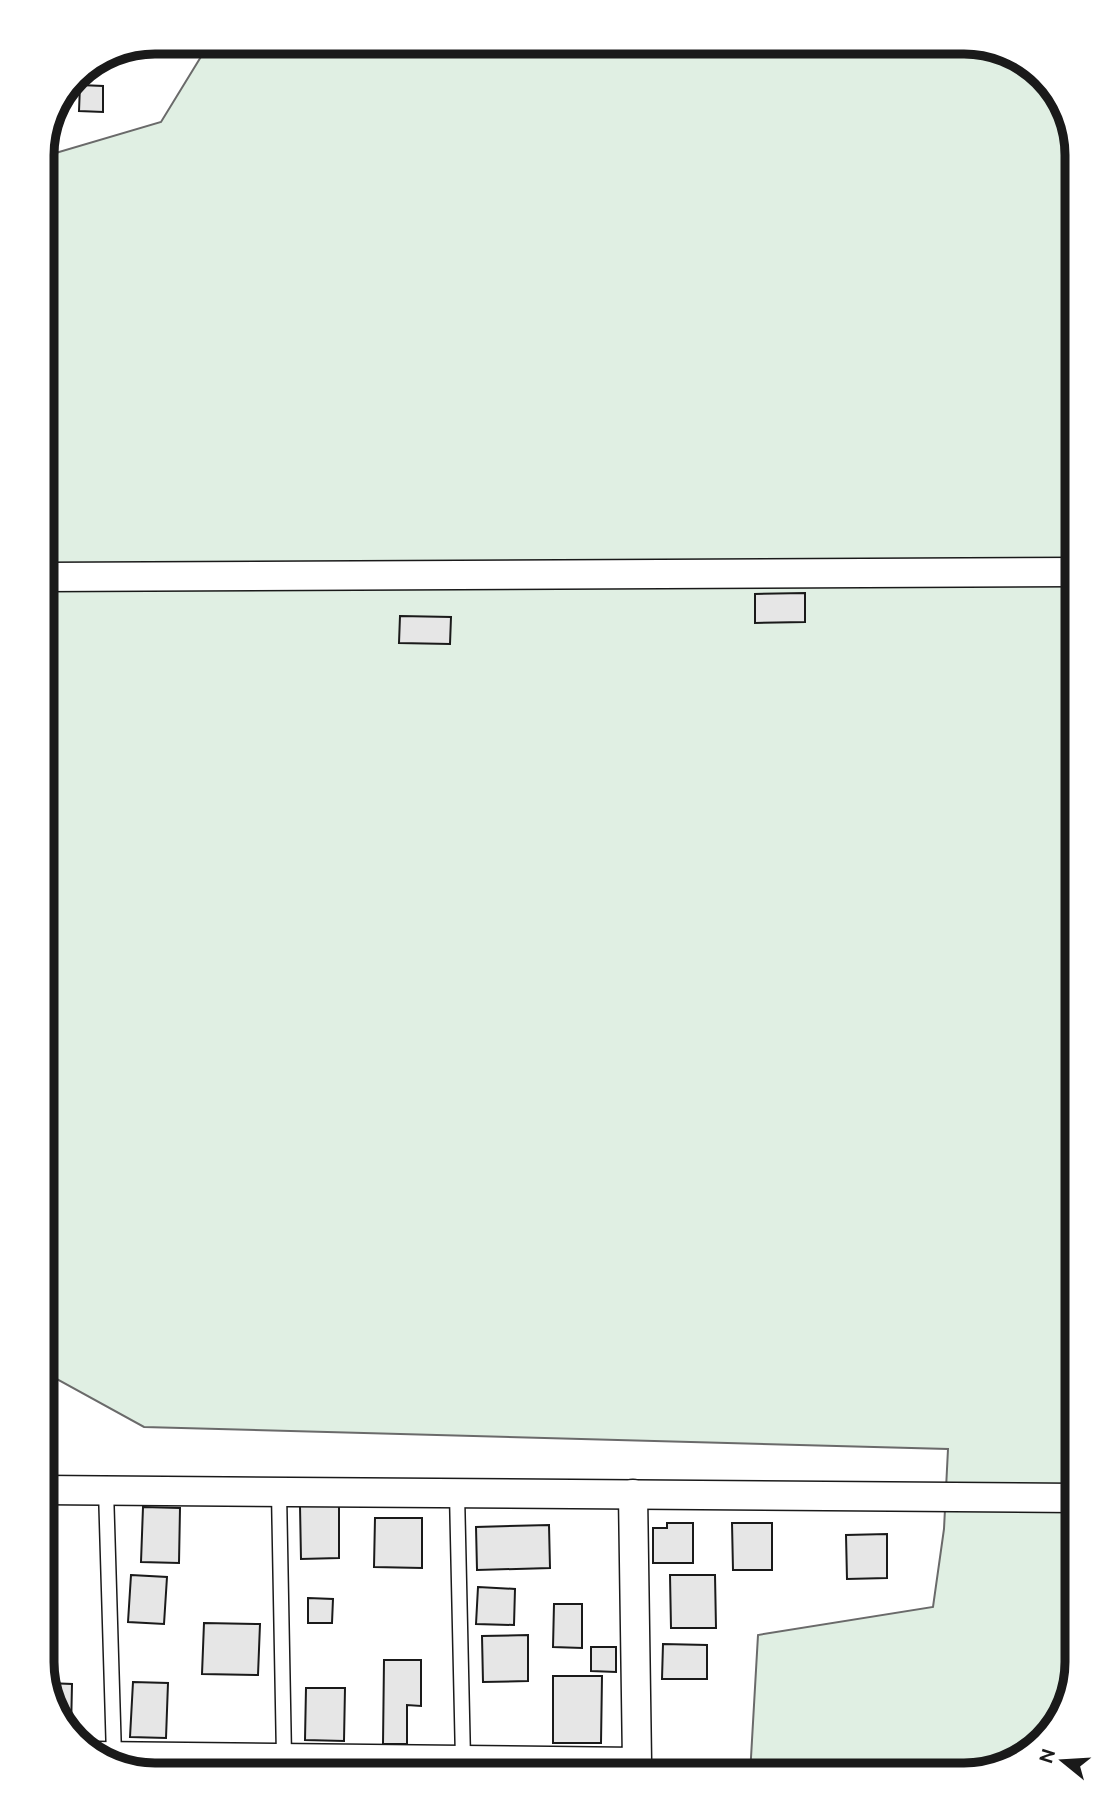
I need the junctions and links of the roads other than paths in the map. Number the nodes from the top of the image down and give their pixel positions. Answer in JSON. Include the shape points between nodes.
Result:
{"nodes":[{"id":1,"x":1065,"y":572,"type":"edge"},
{"id":2,"x":54,"y":577,"type":"edge"},
{"id":3,"x":54,"y":1490,"type":"edge"},
{"id":4,"x":106,"y":1490,"type":"junction"},
{"id":5,"x":279,"y":1492,"type":"junction"},
{"id":6,"x":457,"y":1493,"type":"junction"},
{"id":7,"x":633,"y":1494,"type":"junction"},
{"id":8,"x":1065,"y":1498,"type":"edge"},
{"id":9,"x":104,"y":1749,"type":"edge"},
{"id":10,"x":121,"y":1756,"type":"edge"},
{"id":11,"x":284,"y":1757,"type":"junction"},
{"id":12,"x":463,"y":1760,"type":"junction"}],
"edges":[{"from":1,"to":2,"type":"street"},
{"from":3,"to":4,"type":"street"},
{"from":4,"to":5,"type":"street"},
{"from":4,"to":9,"type":"lane"},
{"from":5,"to":6,"type":"street"},
{"from":5,"to":11,"type":"lane"},
{"from":6,"to":7,"type":"street"},
{"from":6,"to":12,"type":"lane"},
{"from":7,"to":8,"type":"street"},
{"from":7,"to":12,"type":"street","via":[[637,1762]]},
{"from":10,"to":11,"type":"street"},
{"from":11,"to":12,"type":"street"}]}
